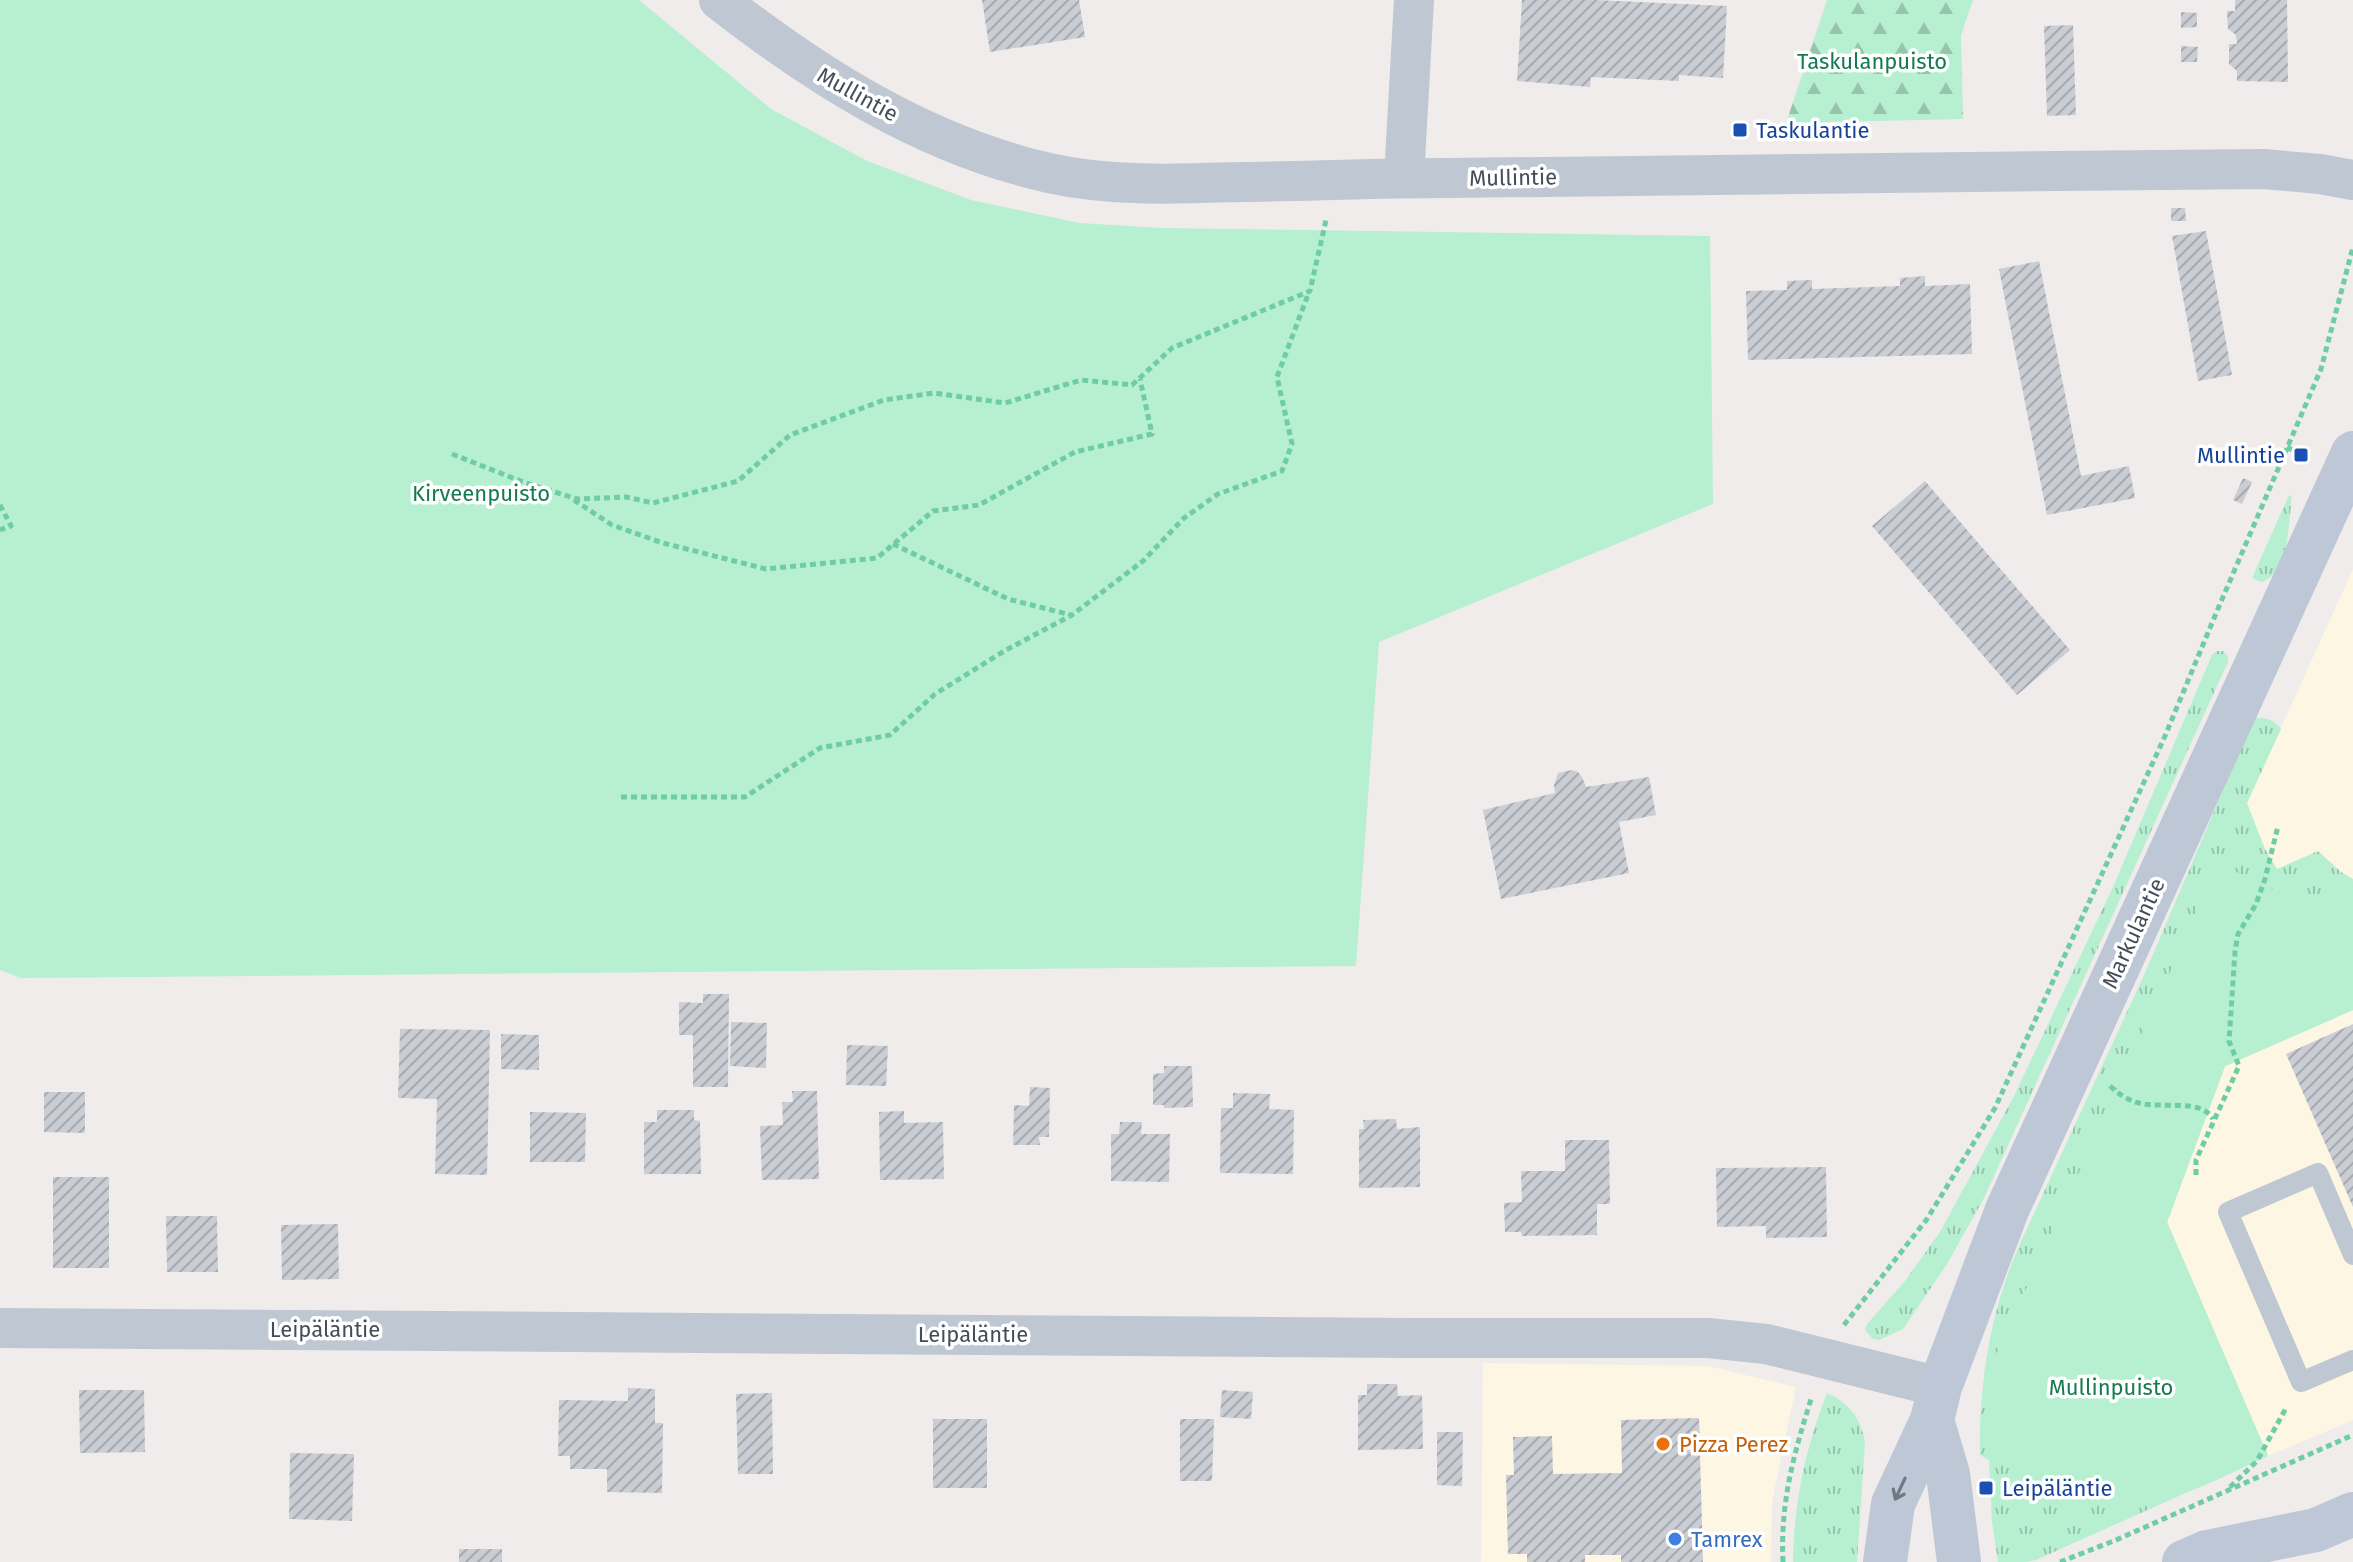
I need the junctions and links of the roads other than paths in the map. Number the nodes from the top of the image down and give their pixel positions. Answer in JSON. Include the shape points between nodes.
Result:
{"nodes":[{"id":1,"x":719,"y":0,"type":"edge"},
{"id":2,"x":1414,"y":0,"type":"edge"},
{"id":3,"x":1404,"y":178,"type":"junction"},
{"id":4,"x":2353,"y":180,"type":"edge"},
{"id":5,"x":2353,"y":453,"type":"edge"},
{"id":6,"x":2353,"y":1255,"type":"edge"},
{"id":7,"x":0,"y":1328,"type":"edge"},
{"id":8,"x":2353,"y":1360,"type":"edge"},
{"id":9,"x":1936,"y":1404,"type":"junction"},
{"id":10,"x":2334,"y":1522,"type":"edge"},
{"id":11,"x":1885,"y":1562,"type":"edge"},
{"id":12,"x":1959,"y":1562,"type":"edge"},
{"id":13,"x":2184,"y":1562,"type":"edge"},
{"id":14,"x":2277,"y":1562,"type":"edge"}],
"edges":[{"from":1,"to":3,"type":"street","name":"Mullintie","via":[[869,104],[993,157],[1049,172],[1100,182],[1166,184]]},
{"from":2,"to":3,"type":"street"},
{"from":3,"to":4,"type":"street","name":"Mullintie","via":[[2264,169]]},
{"from":5,"to":9,"type":"main road","name":"Markulantie","via":[[2007,1210]]},
{"from":6,"to":8,"type":"lane","via":[[2318,1173],[2228,1212],[2301,1382]]},
{"from":7,"to":9,"type":"street","name":"Leipäläntie","via":[[1708,1338],[1766,1344],[1825,1360]]},
{"from":9,"to":11,"type":"main road","name":"Markulantie","one_way":true,"via":[[1893,1504]]},
{"from":9,"to":12,"type":"main road"},
{"from":10,"to":13,"type":"main road"},
{"from":10,"to":14,"type":"main road"}]}
